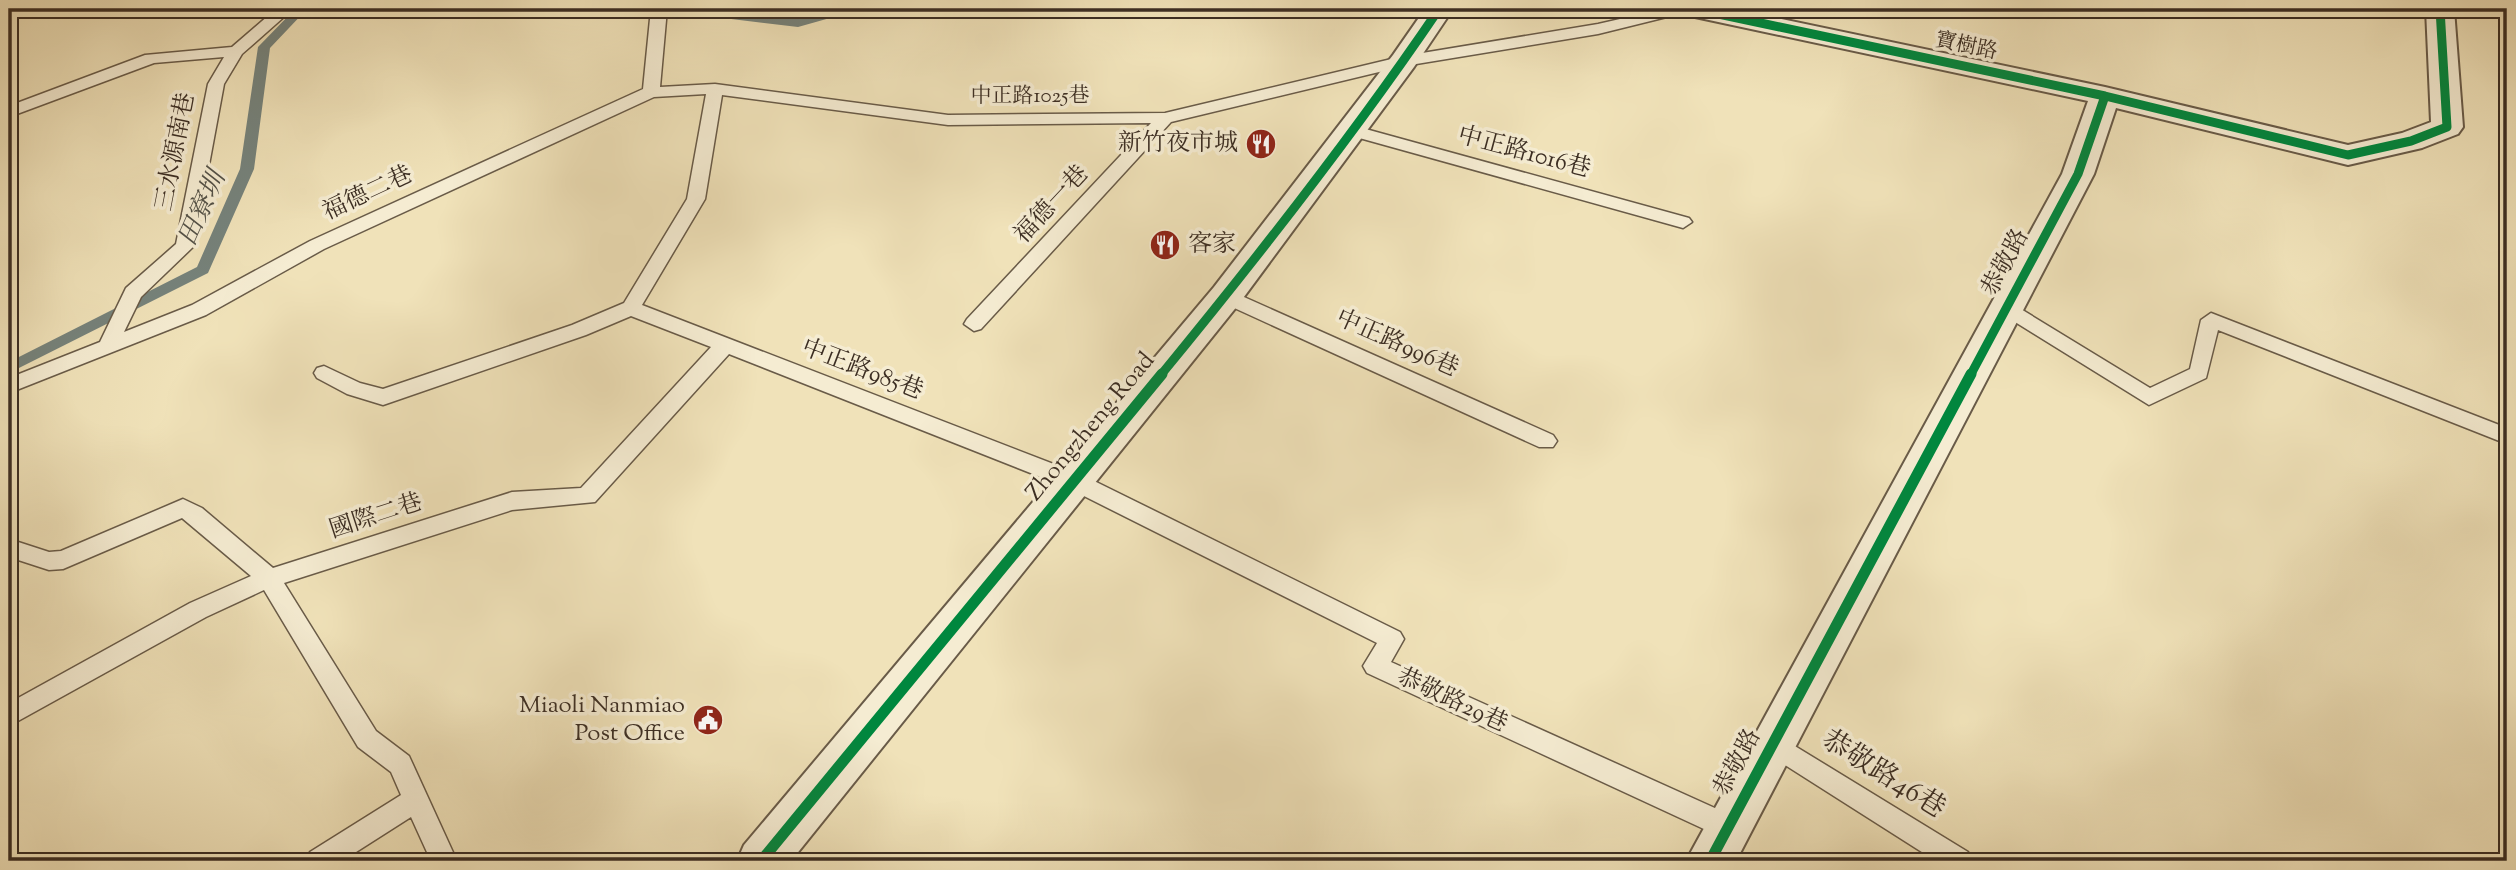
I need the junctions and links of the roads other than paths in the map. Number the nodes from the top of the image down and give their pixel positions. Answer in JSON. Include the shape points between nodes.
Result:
{"nodes":[{"id":1,"x":285,"y":9,"type":"edge"},
{"id":2,"x":659,"y":9,"type":"edge"},
{"id":3,"x":1439,"y":9,"type":"edge"},
{"id":4,"x":1682,"y":9,"type":"edge"},
{"id":5,"x":1695,"y":9,"type":"edge"},
{"id":6,"x":2440,"y":9,"type":"edge"},
{"id":7,"x":236,"y":51,"type":"junction"},
{"id":8,"x":1404,"y":61,"type":"junction"},
{"id":9,"x":715,"y":89,"type":"junction"},
{"id":10,"x":651,"y":92,"type":"junction"},
{"id":11,"x":2105,"y":96,"type":"junction"},
{"id":12,"x":9,"y":112,"type":"edge"},
{"id":13,"x":1165,"y":118,"type":"junction"},
{"id":14,"x":1351,"y":131,"type":"junction"},
{"id":15,"x":1683,"y":222,"type":"dead end"},
{"id":16,"x":1226,"y":296,"type":"junction"},
{"id":17,"x":2006,"y":307,"type":"junction"},
{"id":18,"x":631,"y":308,"type":"junction"},
{"id":19,"x":974,"y":324,"type":"dead end"},
{"id":20,"x":725,"y":345,"type":"junction"},
{"id":21,"x":108,"y":346,"type":"junction"},
{"id":22,"x":324,"y":373,"type":"dead end"},
{"id":23,"x":9,"y":386,"type":"edge"},
{"id":24,"x":2507,"y":436,"type":"edge"},
{"id":25,"x":1546,"y":441,"type":"dead end"},
{"id":26,"x":1074,"y":481,"type":"junction"},
{"id":27,"x":9,"y":548,"type":"edge"},
{"id":28,"x":269,"y":578,"type":"junction"},
{"id":29,"x":9,"y":715,"type":"edge"},
{"id":30,"x":1772,"y":743,"type":"junction"},
{"id":31,"x":414,"y":802,"type":"junction"},
{"id":32,"x":1728,"y":827,"type":"junction"},
{"id":33,"x":319,"y":861,"type":"edge"},
{"id":34,"x":444,"y":861,"type":"edge"},
{"id":35,"x":761,"y":861,"type":"edge"},
{"id":36,"x":1710,"y":861,"type":"edge"},
{"id":37,"x":1959,"y":861,"type":"edge"}],
"edges":[{"from":1,"to":7,"type":"lane","name":"三水源南巷"},
{"from":2,"to":10,"type":"lane"},
{"from":3,"to":8,"type":"street","name":"Zhongzheng Road"},
{"from":4,"to":8,"type":"lane","name":"中正路1025巷","via":[[1598,29]]},
{"from":5,"to":11,"type":"street","name":"寶樹路"},
{"from":6,"to":11,"type":"street","via":[[2447,127],[2412,141],[2348,155]]},
{"from":7,"to":12,"type":"lane","via":[[152,58]]},
{"from":7,"to":21,"type":"lane","name":"三水源南巷","via":[[216,84],[185,246],[133,293]]},
{"from":8,"to":13,"type":"lane","name":"中正路1025巷"},
{"from":8,"to":14,"type":"street","name":"Zhongzheng Road"},
{"from":9,"to":10,"type":"lane","name":"中正路1025巷"},
{"from":9,"to":13,"type":"lane","name":"中正路1025巷","via":[[948,120]]},
{"from":9,"to":18,"type":"lane","via":[[696,199]]},
{"from":10,"to":21,"type":"lane","name":"福德二巷","via":[[317,245],[199,310]]},
{"from":11,"to":17,"type":"street","name":"恭敬路","via":[[2078,174]]},
{"from":13,"to":19,"type":"lane","name":"福德一巷"},
{"from":14,"to":15,"type":"lane","name":"中正路1016巷"},
{"from":14,"to":16,"type":"street","name":"Zhongzheng Road"},
{"from":16,"to":25,"type":"lane","name":"中正路996巷"},
{"from":16,"to":26,"type":"street","name":"Zhongzheng Road"},
{"from":17,"to":24,"type":"lane","via":[[2149,397],[2200,373],[2211,320]]},
{"from":17,"to":30,"type":"street","name":"恭敬路"},
{"from":18,"to":20,"type":"lane","name":"中正路985巷"},
{"from":18,"to":22,"type":"lane","via":[[383,397],[354,389]]},
{"from":20,"to":26,"type":"lane","name":"中正路985巷"},
{"from":20,"to":28,"type":"lane","name":"國際二巷","via":[[587,496],[512,501]]},
{"from":21,"to":23,"type":"lane","name":"福德二巷"},
{"from":26,"to":32,"type":"lane","name":"恭敬路29巷","via":[[1392,639],[1375,666]]},
{"from":26,"to":35,"type":"street","name":"Zhongzheng Road"},
{"from":27,"to":28,"type":"lane","via":[[49,561],[63,560],[183,508]]},
{"from":28,"to":29,"type":"lane","name":"國際二巷","via":[[198,610]]},
{"from":28,"to":31,"type":"lane","via":[[367,739],[400,764]]},
{"from":30,"to":32,"type":"street","name":"恭敬路"},
{"from":30,"to":37,"type":"lane","name":"恭敬路46巷"},
{"from":31,"to":33,"type":"lane"},
{"from":31,"to":34,"type":"lane"},
{"from":32,"to":36,"type":"street","name":"恭敬路"}]}
